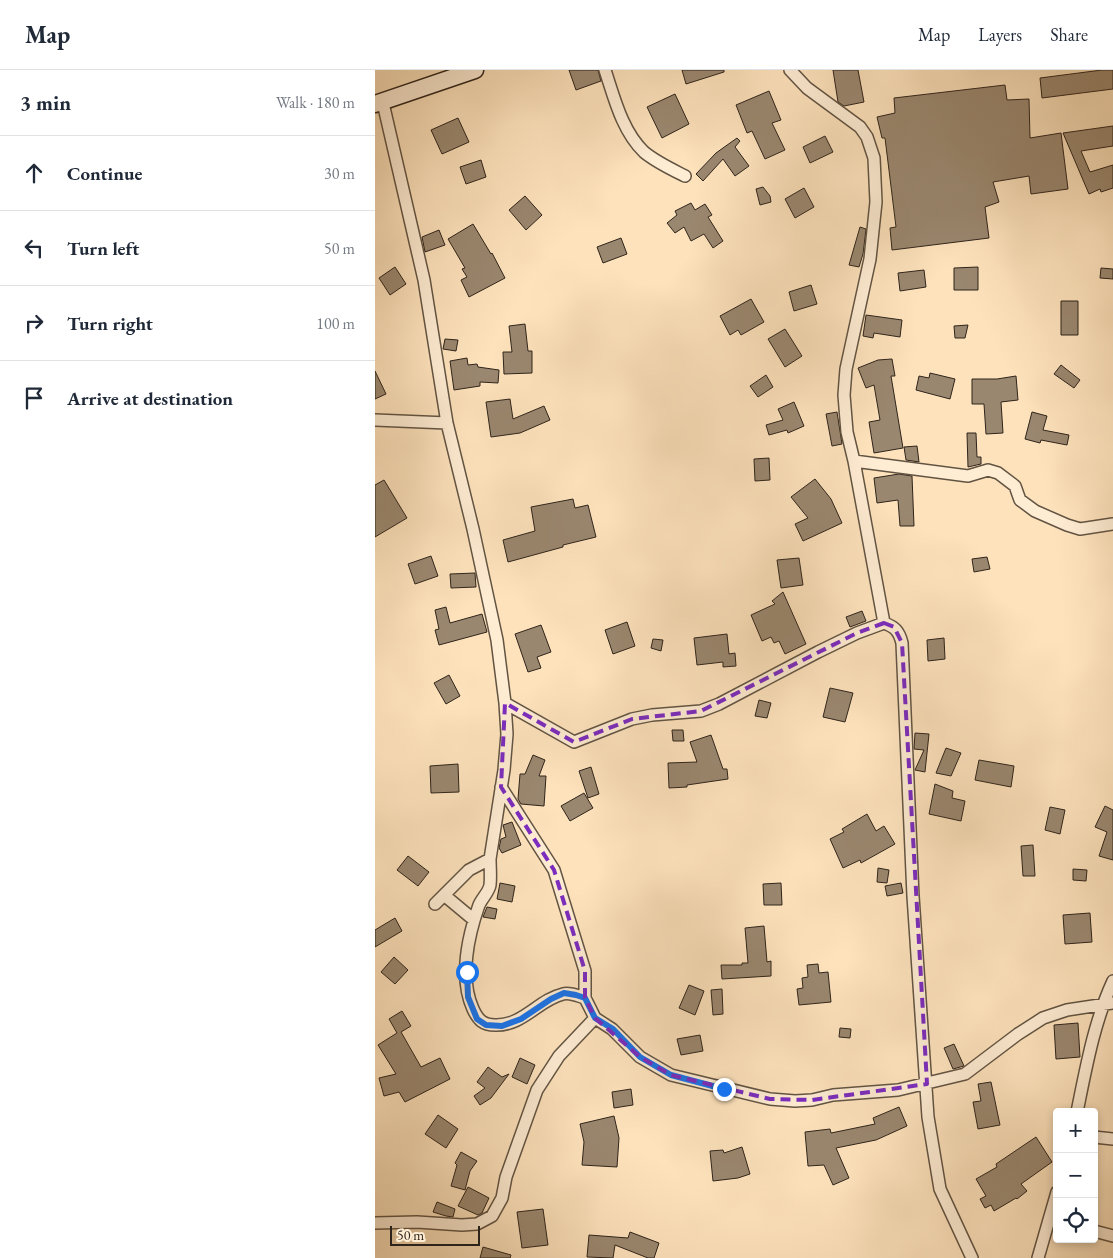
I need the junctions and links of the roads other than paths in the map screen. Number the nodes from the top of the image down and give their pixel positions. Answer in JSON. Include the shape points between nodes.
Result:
{"nodes":[{"id":1,"x":475,"y":70,"type":"edge"},
{"id":2,"x":605,"y":70,"type":"edge"},
{"id":3,"x":791,"y":70,"type":"edge"},
{"id":4,"x":379,"y":104,"type":"edge"},
{"id":5,"x":685,"y":176,"type":"dead end"},
{"id":6,"x":375,"y":420,"type":"edge"},
{"id":7,"x":447,"y":423,"type":"junction"},
{"id":8,"x":854,"y":462,"type":"junction"},
{"id":9,"x":1113,"y":524,"type":"edge"},
{"id":10,"x":884,"y":623,"type":"junction"},
{"id":11,"x":505,"y":703,"type":"junction"},
{"id":12,"x":501,"y":787,"type":"junction"},
{"id":13,"x":490,"y":858,"type":"junction"},
{"id":14,"x":444,"y":895,"type":"junction"},
{"id":15,"x":435,"y":904,"type":"dead end"},
{"id":16,"x":475,"y":920,"type":"junction"},
{"id":17,"x":1113,"y":981,"type":"edge"},
{"id":18,"x":585,"y":998,"type":"junction"},
{"id":19,"x":1108,"y":1004,"type":"edge"},
{"id":20,"x":595,"y":1018,"type":"junction"},
{"id":21,"x":927,"y":1084,"type":"junction"},
{"id":22,"x":1078,"y":1108,"type":"edge"},
{"id":23,"x":1098,"y":1137,"type":"edge"},
{"id":24,"x":1113,"y":1139,"type":"edge"},
{"id":25,"x":1053,"y":1220,"type":"edge"},
{"id":26,"x":375,"y":1222,"type":"edge"},
{"id":27,"x":1098,"y":1232,"type":"edge"},
{"id":28,"x":1113,"y":1236,"type":"edge"},
{"id":29,"x":972,"y":1258,"type":"edge"},
{"id":30,"x":1038,"y":1258,"type":"edge"}],
"edges":[{"from":1,"to":4,"type":"main road"},
{"from":2,"to":5,"type":"street","via":[[623,118],[638,146],[652,158]]},
{"from":3,"to":8,"type":"street","via":[[807,88],[860,127],[874,158],[876,202],[870,259],[846,369],[844,394],[847,432]]},
{"from":4,"to":7,"type":"street","via":[[424,280]]},
{"from":6,"to":7,"type":"street"},
{"from":7,"to":11,"type":"street","via":[[497,640]]},
{"from":8,"to":9,"type":"street","via":[[968,476],[988,470],[998,473],[1015,486],[1019,500],[1067,525],[1080,529]]},
{"from":8,"to":10,"type":"street"},
{"from":10,"to":11,"type":"street","via":[[857,633],[701,711],[632,719],[574,742]]},
{"from":10,"to":21,"type":"street","via":[[894,627],[902,643],[913,896]]},
{"from":11,"to":12,"type":"street","via":[[507,734]]},
{"from":12,"to":13,"type":"street"},
{"from":12,"to":18,"type":"street","via":[[554,870],[585,971]]},
{"from":13,"to":14,"type":"street","via":[[469,870]]},
{"from":13,"to":16,"type":"street","via":[[490,888],[480,902]]},
{"from":14,"to":15,"type":"street"},
{"from":14,"to":16,"type":"street"},
{"from":16,"to":18,"type":"street","via":[[468,951],[468,997],[477,1019],[486,1025],[502,1026],[521,1019],[564,993]]},
{"from":17,"to":19,"type":"street"},
{"from":18,"to":20,"type":"street"},
{"from":19,"to":21,"type":"street","via":[[1067,1010],[1043,1018],[965,1074]]},
{"from":19,"to":22,"type":"street","via":[[1084,1076]]},
{"from":20,"to":21,"type":"street","via":[[613,1029],[640,1057],[671,1075],[771,1099],[812,1100],[833,1094],[898,1090]]},
{"from":20,"to":26,"type":"street","via":[[559,1056],[537,1090],[506,1176],[502,1198],[492,1216],[477,1224],[462,1225]]},
{"from":21,"to":29,"type":"street","via":[[927,1117],[940,1189]]},
{"from":23,"to":24,"type":"street"},
{"from":25,"to":30,"type":"street"},
{"from":27,"to":28,"type":"street"}]}
